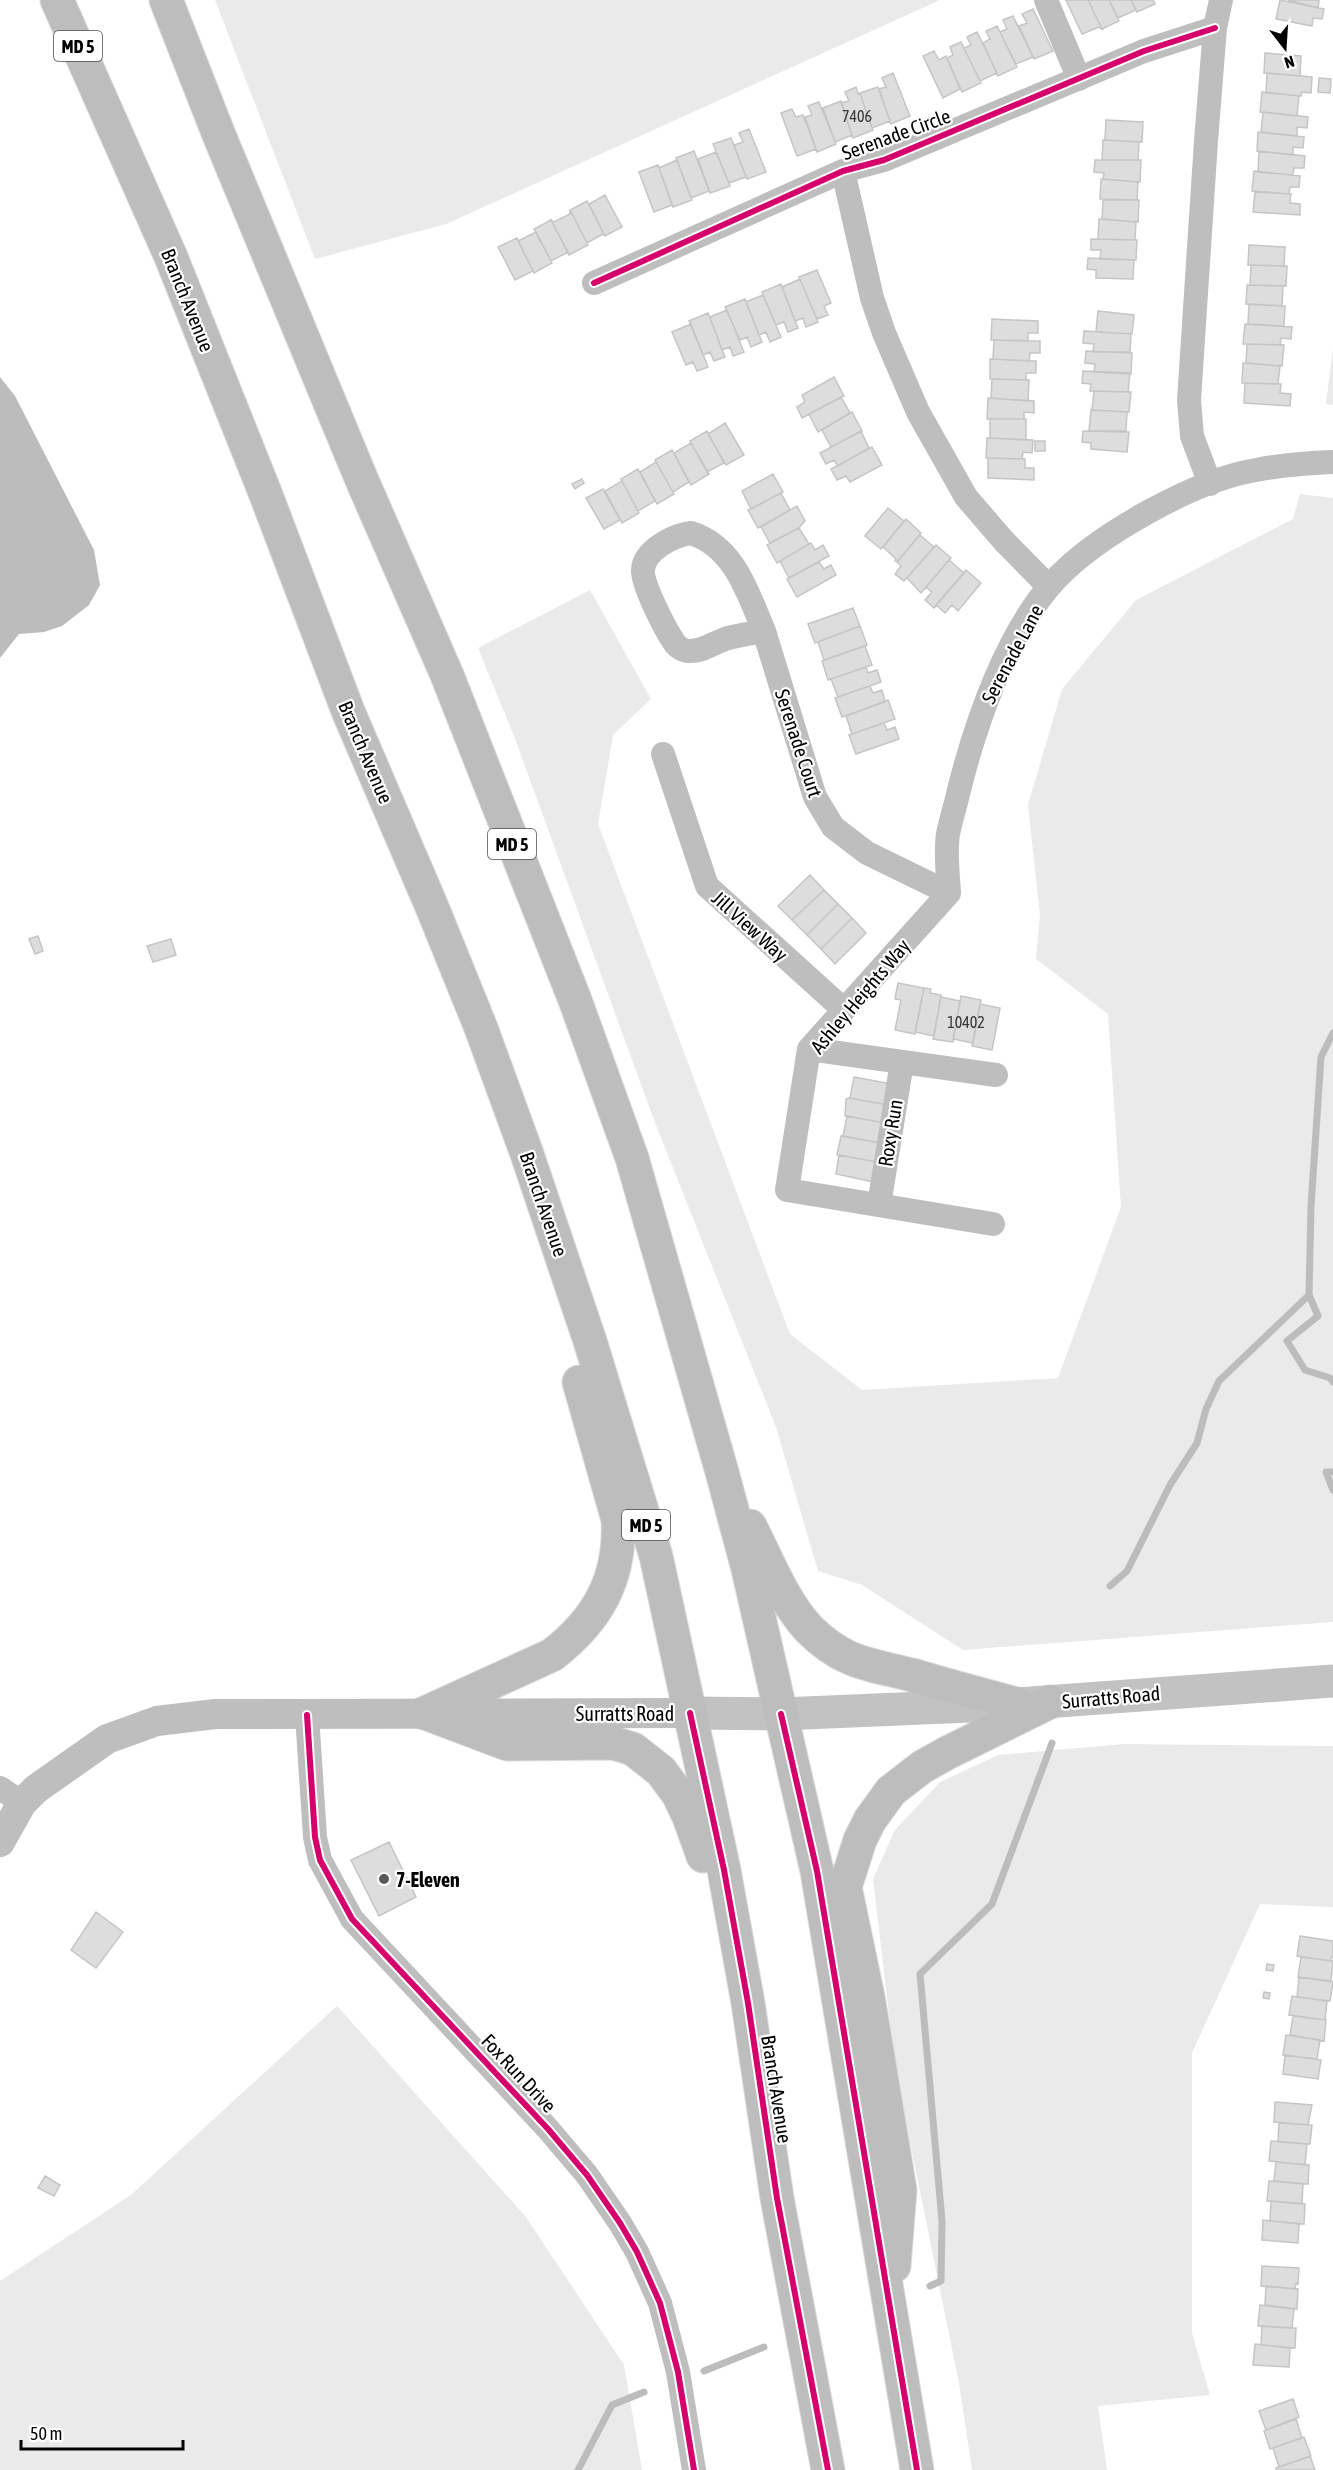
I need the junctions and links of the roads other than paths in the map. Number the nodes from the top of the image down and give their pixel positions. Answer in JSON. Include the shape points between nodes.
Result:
{"nodes":[{"id":1,"x":57,"y":0,"type":"edge"},
{"id":2,"x":166,"y":0,"type":"edge"},
{"id":3,"x":1046,"y":0,"type":"edge"},
{"id":4,"x":1221,"y":0,"type":"edge"},
{"id":5,"x":1215,"y":28,"type":"junction"},
{"id":6,"x":1079,"y":79,"type":"junction"},
{"id":7,"x":843,"y":171,"type":"junction"},
{"id":8,"x":594,"y":283,"type":"dead end"},
{"id":9,"x":1333,"y":462,"type":"edge"},
{"id":10,"x":1210,"y":484,"type":"junction"},
{"id":11,"x":1049,"y":587,"type":"junction"},
{"id":12,"x":764,"y":631,"type":"junction"},
{"id":13,"x":663,"y":754,"type":"dead end"},
{"id":14,"x":949,"y":893,"type":"junction"},
{"id":15,"x":844,"y":1010,"type":"junction"},
{"id":16,"x":809,"y":1049,"type":"junction"},
{"id":17,"x":902,"y":1062,"type":"junction"},
{"id":18,"x":996,"y":1074,"type":"dead end"},
{"id":19,"x":879,"y":1205,"type":"junction"},
{"id":20,"x":993,"y":1224,"type":"dead end"},
{"id":21,"x":590,"y":1341,"type":"junction"},
{"id":22,"x":722,"y":1472,"type":"junction"},
{"id":23,"x":1333,"y":1681,"type":"edge"},
{"id":24,"x":1050,"y":1702,"type":"junction"},
{"id":25,"x":1017,"y":1704,"type":"junction"},
{"id":26,"x":425,"y":1713,"type":"junction"},
{"id":27,"x":690,"y":1713,"type":"junction"},
{"id":28,"x":307,"y":1714,"type":"junction"},
{"id":29,"x":781,"y":1714,"type":"junction"},
{"id":30,"x":11,"y":1795,"type":"edge"},
{"id":31,"x":0,"y":1842,"type":"edge"},
{"id":32,"x":741,"y":1965,"type":"junction"},
{"id":33,"x":890,"y":2313,"type":"junction"},
{"id":34,"x":694,"y":2470,"type":"edge"},
{"id":35,"x":828,"y":2470,"type":"edge"},
{"id":36,"x":917,"y":2470,"type":"edge"}],
"edges":[{"from":1,"to":21,"type":"highway","name":"Branch Avenue","number":"MD 5","via":[[171,257],[348,711],[481,1028]]},
{"from":2,"to":22,"type":"highway","number":"MD 5","via":[[356,467],[447,675],[575,1000],[632,1158]]},
{"from":3,"to":6,"type":"street"},
{"from":4,"to":5,"type":"street"},
{"from":5,"to":6,"type":"street","name":"Serenade Circle","via":[[1144,51]]},
{"from":5,"to":10,"type":"street","via":[[1189,400],[1192,436]]},
{"from":6,"to":7,"type":"street","name":"Serenade Circle","via":[[884,160]]},
{"from":7,"to":8,"type":"street","name":"Serenade Circle"},
{"from":7,"to":11,"type":"street","name":"Serenade Circle","via":[[872,298],[918,412],[966,497]]},
{"from":9,"to":10,"type":"street","name":"Serenade Lane","via":[[1254,470]]},
{"from":10,"to":11,"type":"street","name":"Serenade Lane","via":[[1123,526],[1080,556]]},
{"from":11,"to":14,"type":"street","name":"Serenade Lane","via":[[1027,616],[981,712],[948,835]]},
{"from":12,"to":12,"type":"street","name":"Serenade Court","via":[[737,568],[709,541],[692,533],[684,534],[648,557],[643,572],[648,593],[673,641],[683,650],[697,651],[725,639]]},
{"from":12,"to":14,"type":"street","name":"Serenade Court","via":[[815,797],[832,827],[867,853]]},
{"from":13,"to":15,"type":"street","name":"Jill View Way","via":[[706,886]]},
{"from":14,"to":15,"type":"street","name":"Ashley Heights Way"},
{"from":15,"to":16,"type":"street","name":"Ashley Heights Way"},
{"from":16,"to":17,"type":"street"},
{"from":16,"to":19,"type":"street","name":"Ashley Heights Way","via":[[787,1190]]},
{"from":17,"to":18,"type":"street"},
{"from":17,"to":19,"type":"street","name":"Roxy Run"},
{"from":19,"to":20,"type":"street","name":"Ashley Heights Way"},
{"from":21,"to":26,"type":"highway","via":[[577,1374],[618,1520],[619,1544],[612,1580],[585,1624],[552,1655]]},
{"from":21,"to":27,"type":"highway","name":"Branch Avenue","number":"MD 5","via":[[656,1556]]},
{"from":22,"to":25,"type":"highway","via":[[792,1607],[809,1629],[830,1646],[866,1666]]},
{"from":22,"to":29,"type":"highway","number":"MD 5"},
{"from":23,"to":24,"type":"main road","name":"Surratts Road"},
{"from":24,"to":25,"type":"main road","name":"Surratts Road"},
{"from":24,"to":33,"type":"highway","via":[[938,1758],[891,1791],[860,1840],[845,1887],[900,2190]]},
{"from":25,"to":29,"type":"main road","name":"Surratts Road"},
{"from":26,"to":27,"type":"street","name":"Surratts Road"},
{"from":26,"to":28,"type":"street","name":"Surratts Road"},
{"from":26,"to":32,"type":"highway","via":[[507,1744],[613,1743],[647,1758],[678,1794],[689,1816]]},
{"from":27,"to":29,"type":"main road","name":"Surratts Road"},
{"from":27,"to":32,"type":"highway","name":"Branch Avenue","number":"MD 5"},
{"from":28,"to":30,"type":"street","name":"Surratts Road","via":[[215,1714],[157,1721],[107,1739],[36,1789]]},
{"from":28,"to":34,"type":"street","name":"Fox Run Drive","via":[[315,1836],[332,1886],[352,1919],[548,2129],[620,2223],[660,2303],[678,2372]]},
{"from":29,"to":33,"type":"highway","number":"MD 5","via":[[817,1870]]},
{"from":30,"to":31,"type":"street","name":"Surratts Road"},
{"from":32,"to":35,"type":"highway","name":"Branch Avenue","number":"MD 5","via":[[777,2198]]},
{"from":33,"to":36,"type":"highway","number":"MD 5"}]}
